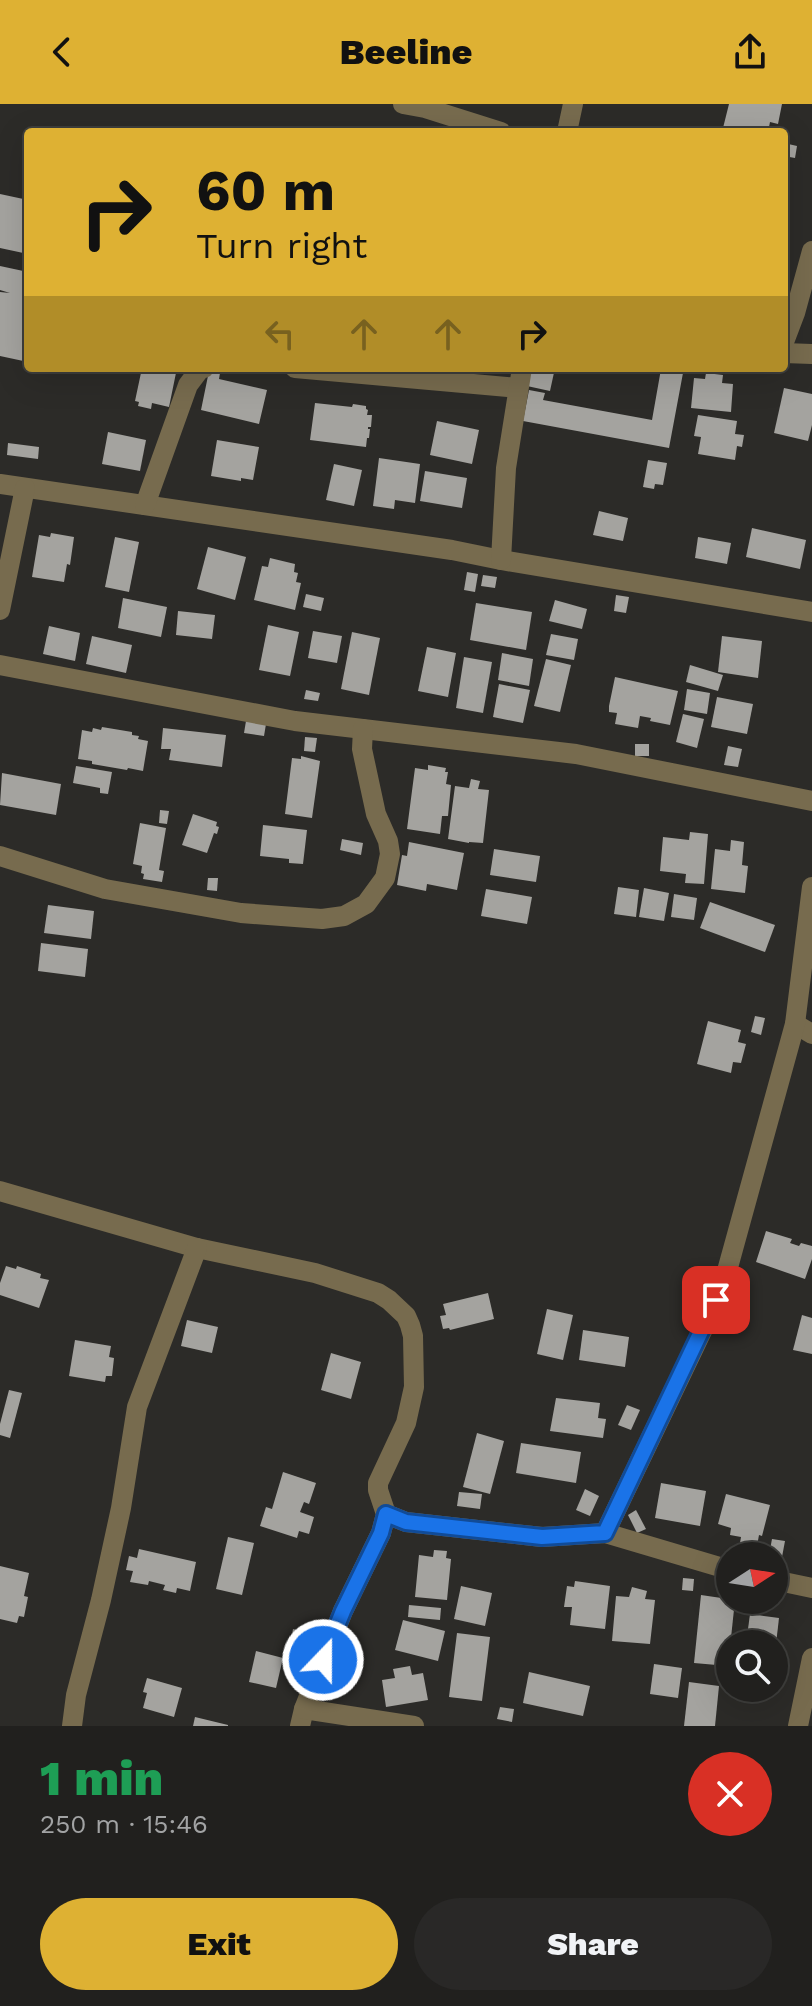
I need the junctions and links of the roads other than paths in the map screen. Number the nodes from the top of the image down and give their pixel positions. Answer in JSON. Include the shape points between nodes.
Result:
{"nodes":[{"id":1,"x":403,"y":104,"type":"edge"},
{"id":2,"x":573,"y":104,"type":"edge"},
{"id":3,"x":488,"y":128,"type":"edge"},
{"id":4,"x":568,"y":128,"type":"edge"},
{"id":5,"x":812,"y":251,"type":"edge"},
{"id":6,"x":788,"y":331,"type":"edge"},
{"id":7,"x":788,"y":353,"type":"edge"},
{"id":8,"x":812,"y":354,"type":"edge"},
{"id":9,"x":198,"y":372,"type":"edge"},
{"id":10,"x":385,"y":372,"type":"edge"},
{"id":11,"x":520,"y":378,"type":"edge"},
{"id":12,"x":0,"y":484,"type":"edge"},
{"id":13,"x":25,"y":488,"type":"junction"},
{"id":14,"x":145,"y":505,"type":"junction"},
{"id":15,"x":501,"y":560,"type":"junction"},
{"id":16,"x":0,"y":610,"type":"edge"},
{"id":17,"x":812,"y":612,"type":"edge"},
{"id":18,"x":0,"y":665,"type":"edge"},
{"id":19,"x":363,"y":729,"type":"junction"},
{"id":20,"x":812,"y":801,"type":"edge"},
{"id":21,"x":0,"y":856,"type":"edge"},
{"id":22,"x":812,"y":887,"type":"edge"},
{"id":23,"x":803,"y":1029,"type":"edge"},
{"id":24,"x":0,"y":1191,"type":"edge"},
{"id":25,"x":197,"y":1248,"type":"junction"},
{"id":26,"x":386,"y":1514,"type":"junction"},
{"id":27,"x":605,"y":1533,"type":"junction"},
{"id":28,"x":716,"y":1566,"type":"edge"},
{"id":29,"x":788,"y":1583,"type":"edge"},
{"id":30,"x":812,"y":1588,"type":"edge"},
{"id":31,"x":812,"y":1658,"type":"edge"},
{"id":32,"x":302,"y":1717,"type":"edge"},
{"id":33,"x":72,"y":1726,"type":"edge"},
{"id":34,"x":414,"y":1726,"type":"edge"},
{"id":35,"x":798,"y":1726,"type":"edge"}],
"edges":[{"from":1,"to":3,"type":"street"},
{"from":2,"to":4,"type":"street"},
{"from":5,"to":6,"type":"street"},
{"from":7,"to":8,"type":"street"},
{"from":9,"to":14,"type":"street","via":[[188,385]]},
{"from":10,"to":11,"type":"street"},
{"from":11,"to":15,"type":"street","via":[[505,480]]},
{"from":12,"to":13,"type":"street"},
{"from":13,"to":14,"type":"street"},
{"from":13,"to":16,"type":"street"},
{"from":14,"to":15,"type":"street"},
{"from":15,"to":17,"type":"street"},
{"from":18,"to":19,"type":"street"},
{"from":19,"to":20,"type":"street","via":[[576,754]]},
{"from":19,"to":21,"type":"street","via":[[362,749],[376,814],[390,854],[385,878],[366,904],[344,916],[322,919],[227,910],[105,889]]},
{"from":22,"to":23,"type":"street"},
{"from":23,"to":27,"type":"street","via":[[727,1271]]},
{"from":24,"to":25,"type":"street"},
{"from":25,"to":26,"type":"street","via":[[315,1273],[378,1293],[406,1316],[413,1336],[414,1387],[406,1423],[378,1483]]},
{"from":25,"to":33,"type":"street","via":[[137,1407],[121,1508]]},
{"from":26,"to":27,"type":"street","via":[[406,1522],[542,1537]]},
{"from":26,"to":32,"type":"street"},
{"from":27,"to":28,"type":"street"},
{"from":29,"to":30,"type":"street"},
{"from":31,"to":35,"type":"street"},
{"from":32,"to":34,"type":"street"}]}
